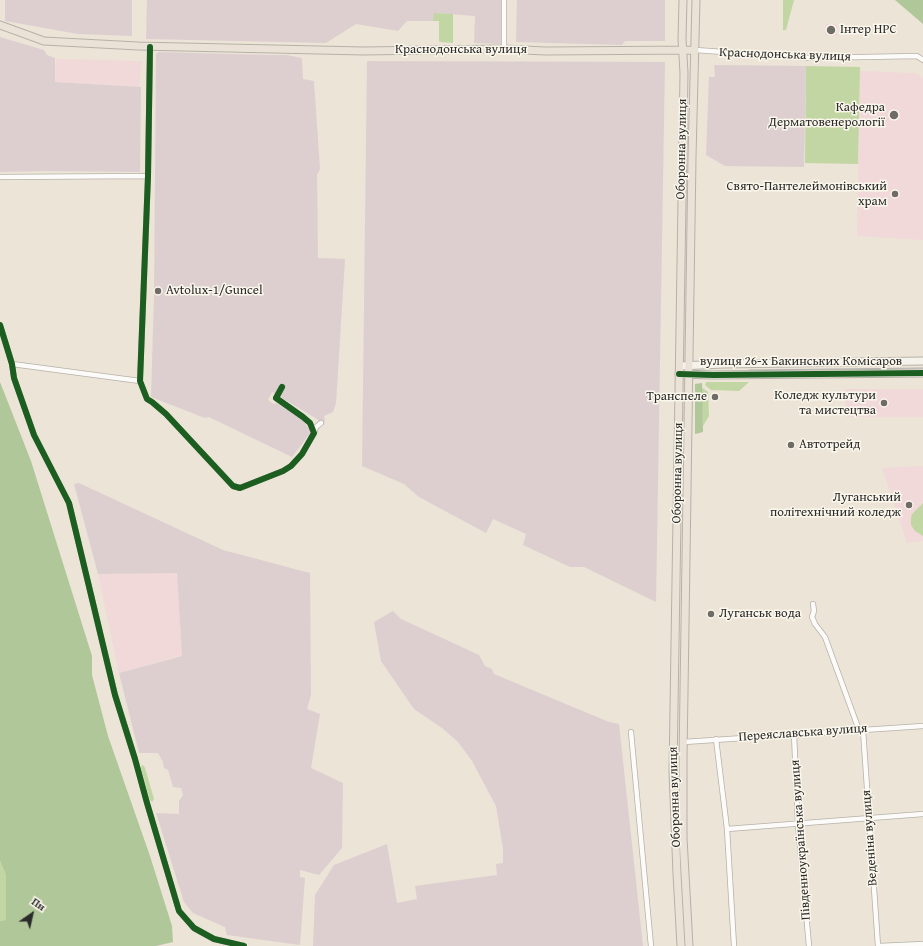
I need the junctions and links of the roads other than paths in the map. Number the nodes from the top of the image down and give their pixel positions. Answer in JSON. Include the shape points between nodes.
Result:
{"nodes":[{"id":1,"x":504,"y":0,"type":"edge"},
{"id":2,"x":683,"y":0,"type":"edge"},
{"id":3,"x":696,"y":0,"type":"edge"},
{"id":4,"x":0,"y":25,"type":"edge"},
{"id":5,"x":150,"y":47,"type":"junction"},
{"id":6,"x":504,"y":49,"type":"junction"},
{"id":7,"x":683,"y":50,"type":"junction"},
{"id":8,"x":695,"y":50,"type":"junction"},
{"id":9,"x":923,"y":60,"type":"edge"},
{"id":10,"x":148,"y":176,"type":"junction"},
{"id":11,"x":0,"y":177,"type":"edge"},
{"id":12,"x":0,"y":325,"type":"edge"},
{"id":13,"x":923,"y":361,"type":"edge"},
{"id":14,"x":754,"y":363,"type":"junction"},
{"id":15,"x":12,"y":364,"type":"junction"},
{"id":16,"x":680,"y":366,"type":"junction"},
{"id":17,"x":689,"y":366,"type":"junction"},
{"id":18,"x":923,"y":373,"type":"edge"},
{"id":19,"x":680,"y":374,"type":"junction"},
{"id":20,"x":688,"y":374,"type":"junction"},
{"id":21,"x":755,"y":375,"type":"junction"},
{"id":22,"x":140,"y":381,"type":"junction"},
{"id":23,"x":282,"y":387,"type":"dead end"},
{"id":24,"x":321,"y":423,"type":"dead end"},
{"id":25,"x":314,"y":433,"type":"junction"},
{"id":26,"x":813,"y":604,"type":"dead end"},
{"id":27,"x":923,"y":726,"type":"edge"},
{"id":28,"x":861,"y":730,"type":"junction"},
{"id":29,"x":631,"y":732,"type":"dead end"},
{"id":30,"x":794,"y":734,"type":"junction"},
{"id":31,"x":716,"y":739,"type":"junction"},
{"id":32,"x":684,"y":742,"type":"junction"},
{"id":33,"x":923,"y":814,"type":"edge"},
{"id":34,"x":869,"y":818,"type":"junction"},
{"id":35,"x":798,"y":824,"type":"junction"},
{"id":36,"x":727,"y":829,"type":"junction"},
{"id":37,"x":923,"y":944,"type":"edge"},
{"id":38,"x":244,"y":946,"type":"edge"},
{"id":39,"x":651,"y":946,"type":"edge"},
{"id":40,"x":681,"y":946,"type":"edge"},
{"id":41,"x":689,"y":946,"type":"edge"},
{"id":42,"x":734,"y":946,"type":"edge"},
{"id":43,"x":809,"y":946,"type":"edge"},
{"id":44,"x":879,"y":946,"type":"edge"}],
"edges":[{"from":1,"to":6,"type":"street"},
{"from":2,"to":7,"type":"main road","name":"Оборонна вулиця"},
{"from":3,"to":8,"type":"main road","name":"Оборонна вулиця"},
{"from":4,"to":5,"type":"main road","name":"Краснодонська вулиця","via":[[44,41]]},
{"from":5,"to":6,"type":"main road","name":"Краснодонська вулиця","via":[[363,51]]},
{"from":5,"to":10,"type":"street"},
{"from":6,"to":7,"type":"main road","name":"Краснодонська вулиця"},
{"from":7,"to":8,"type":"main road","name":"Краснодонська вулиця"},
{"from":7,"to":16,"type":"main road","name":"Оборонна вулиця"},
{"from":8,"to":9,"type":"street","name":"Краснодонська вулиця","via":[[811,58],[918,56]]},
{"from":8,"to":17,"type":"main road","name":"Оборонна вулиця"},
{"from":10,"to":11,"type":"street"},
{"from":10,"to":22,"type":"street"},
{"from":12,"to":15,"type":"street"},
{"from":13,"to":14,"type":"street","name":"вулиця 26-х Бакинських Комісаров"},
{"from":14,"to":17,"type":"street","name":"вулиця 26-х Бакинських Комісаров"},
{"from":14,"to":21,"type":"street"},
{"from":15,"to":22,"type":"street"},
{"from":15,"to":38,"type":"street","via":[[14,378],[34,435],[69,503],[115,696],[178,911],[194,928],[214,938]]},
{"from":16,"to":17,"type":"street","name":"вулиця 26-х Бакинських Комісаров"},
{"from":16,"to":19,"type":"main road","name":"Оборонна вулиця"},
{"from":17,"to":20,"type":"main road","name":"Оборонна вулиця"},
{"from":18,"to":21,"type":"street","name":"вулиця 26-х Бакинських Комісаров"},
{"from":19,"to":20,"type":"street","name":"вулиця 26-х Бакинських Комісаров"},
{"from":19,"to":40,"type":"main road","name":"Оборонна вулиця","via":[[673,771]]},
{"from":20,"to":21,"type":"street","name":"вулиця 26-х Бакинських Комісаров"},
{"from":20,"to":32,"type":"main road","name":"Оборонна вулиця"},
{"from":22,"to":25,"type":"street","via":[[146,399],[166,414],[233,486],[240,488],[291,466],[302,454]]},
{"from":23,"to":25,"type":"street","via":[[276,398],[310,423]]},
{"from":24,"to":25,"type":"street"},
{"from":26,"to":28,"type":"street","name":"Веденіна вулиця","via":[[812,617],[825,637]]},
{"from":27,"to":28,"type":"street","name":"Переяславська вулиця"},
{"from":28,"to":30,"type":"street","name":"Переяславська вулиця"},
{"from":28,"to":34,"type":"street","name":"Веденіна вулиця"},
{"from":29,"to":39,"type":"street"},
{"from":30,"to":31,"type":"street","name":"Переяславська вулиця"},
{"from":30,"to":35,"type":"street","name":"Південноукраїнська вулиця"},
{"from":31,"to":32,"type":"street","name":"Переяславська вулиця"},
{"from":31,"to":36,"type":"street"},
{"from":32,"to":41,"type":"main road","name":"Оборонна вулиця","via":[[683,838]]},
{"from":33,"to":34,"type":"street"},
{"from":34,"to":35,"type":"street"},
{"from":34,"to":44,"type":"street","name":"Веденіна вулиця"},
{"from":35,"to":36,"type":"street"},
{"from":35,"to":43,"type":"street","name":"Південноукраїнська вулиця"},
{"from":36,"to":42,"type":"street"},
{"from":37,"to":44,"type":"street"}]}
